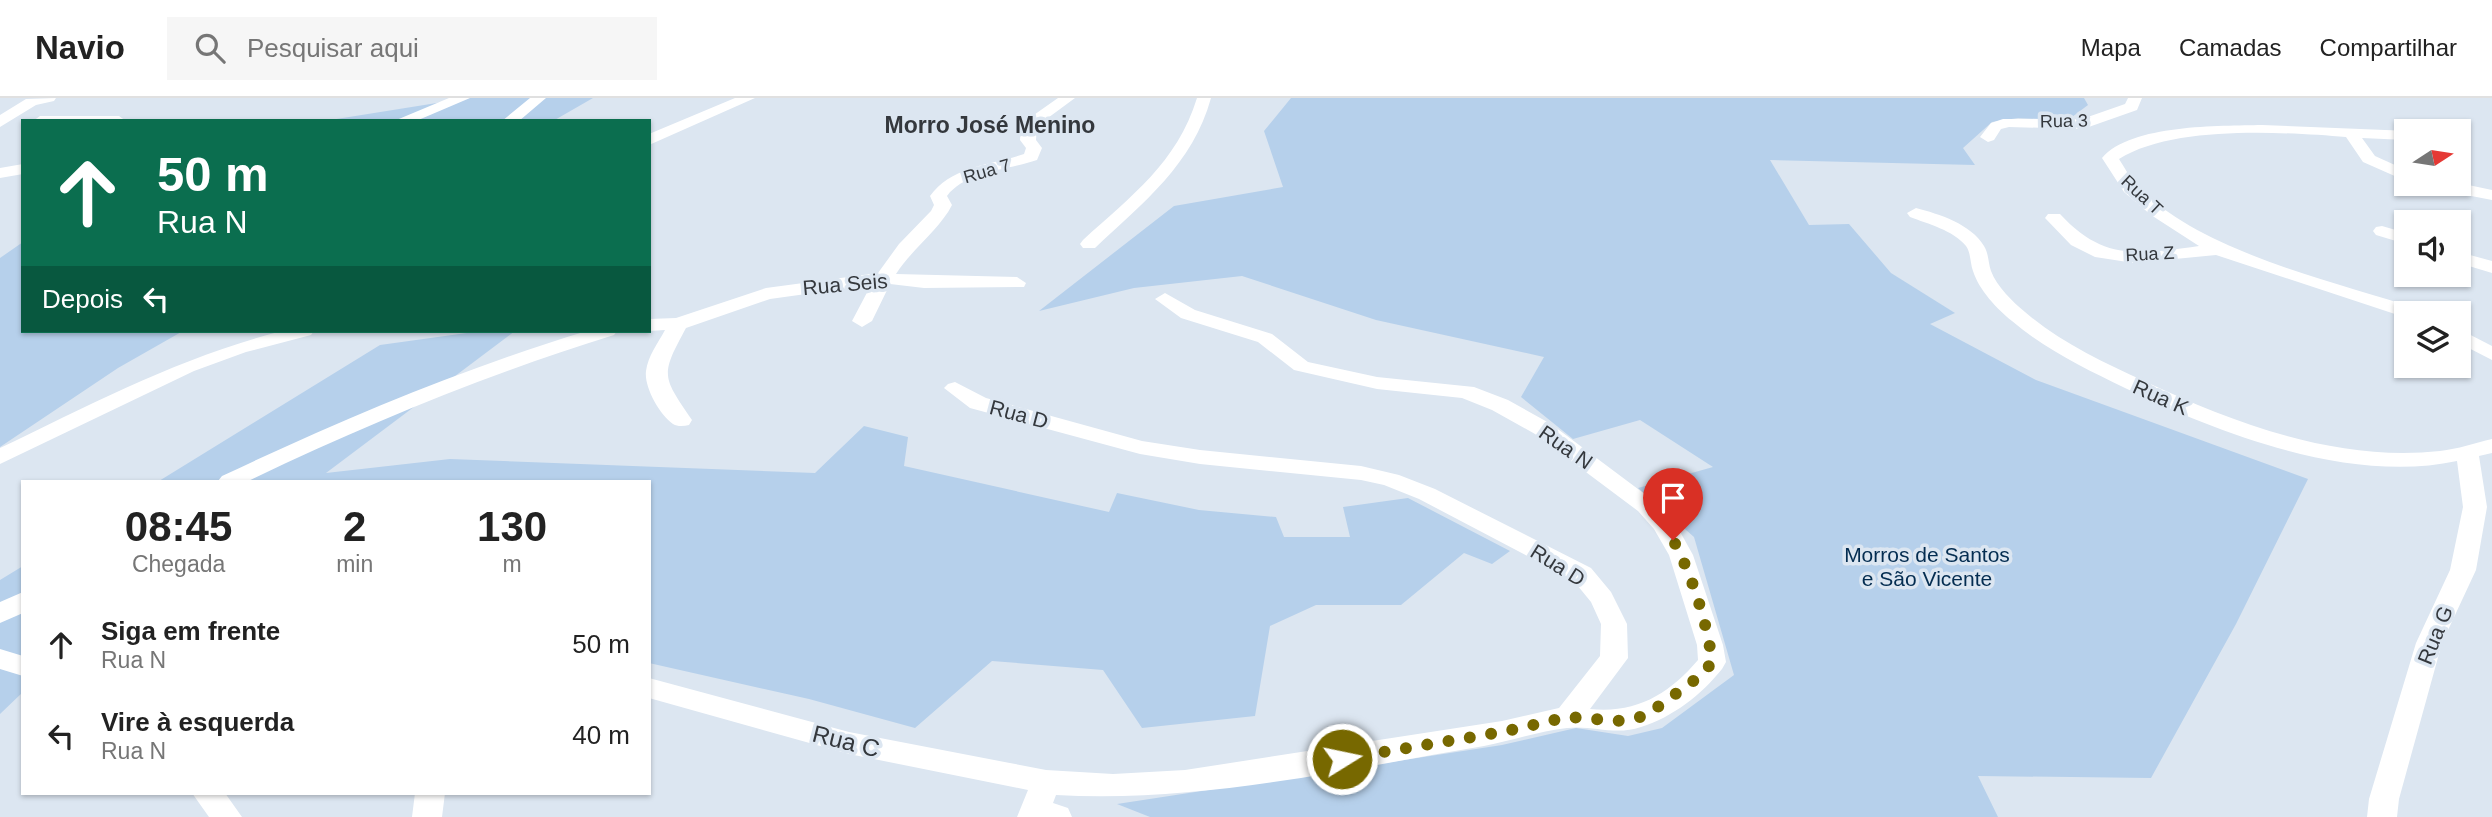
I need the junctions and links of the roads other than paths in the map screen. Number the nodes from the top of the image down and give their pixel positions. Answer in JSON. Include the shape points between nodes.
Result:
{"nodes":[{"id":1,"x":12,"y":98,"type":"edge"},
{"id":2,"x":48,"y":98,"type":"edge"},
{"id":3,"x":463,"y":98,"type":"edge"},
{"id":4,"x":539,"y":98,"type":"edge"},
{"id":5,"x":748,"y":98,"type":"edge"},
{"id":6,"x":1068,"y":98,"type":"edge"},
{"id":7,"x":1204,"y":98,"type":"edge"},
{"id":8,"x":2135,"y":98,"type":"edge"},
{"id":9,"x":31,"y":102,"type":"junction"},
{"id":10,"x":406,"y":119,"type":"edge"},
{"id":11,"x":512,"y":119,"type":"edge"},
{"id":12,"x":21,"y":122,"type":"edge"},
{"id":13,"x":0,"y":123,"type":"edge"},
{"id":14,"x":2083,"y":124,"type":"junction"},
{"id":15,"x":2351,"y":133,"type":"junction"},
{"id":16,"x":2394,"y":135,"type":"edge"},
{"id":17,"x":1988,"y":137,"type":"dead end"},
{"id":18,"x":651,"y":139,"type":"edge"},
{"id":19,"x":2134,"y":142,"type":"junction"},
{"id":20,"x":21,"y":169,"type":"edge"},
{"id":21,"x":2394,"y":170,"type":"edge"},
{"id":22,"x":0,"y":173,"type":"edge"},
{"id":23,"x":2471,"y":191,"type":"edge"},
{"id":24,"x":2492,"y":195,"type":"edge"},
{"id":25,"x":1916,"y":213,"type":"dead end"},
{"id":26,"x":2054,"y":218,"type":"dead end"},
{"id":27,"x":2382,"y":231,"type":"dead end"},
{"id":28,"x":2394,"y":235,"type":"edge"},
{"id":29,"x":1089,"y":244,"type":"dead end"},
{"id":30,"x":2217,"y":249,"type":"junction"},
{"id":31,"x":2471,"y":261,"type":"edge"},
{"id":32,"x":2492,"y":267,"type":"edge"},
{"id":33,"x":882,"y":278,"type":"junction"},
{"id":34,"x":1017,"y":283,"type":"dead end"},
{"id":35,"x":1166,"y":299,"type":"dead end"},
{"id":36,"x":2394,"y":307,"type":"edge"},
{"id":37,"x":862,"y":321,"type":"dead end"},
{"id":38,"x":651,"y":324,"type":"edge"},
{"id":39,"x":678,"y":324,"type":"junction"},
{"id":40,"x":296,"y":333,"type":"edge"},
{"id":41,"x":600,"y":333,"type":"edge"},
{"id":42,"x":2471,"y":342,"type":"edge"},
{"id":43,"x":2492,"y":354,"type":"edge"},
{"id":44,"x":955,"y":388,"type":"dead end"},
{"id":45,"x":681,"y":420,"type":"dead end"},
{"id":46,"x":2480,"y":449,"type":"edge"},
{"id":47,"x":0,"y":457,"type":"edge"},
{"id":48,"x":232,"y":480,"type":"edge"},
{"id":49,"x":21,"y":602,"type":"edge"},
{"id":50,"x":0,"y":614,"type":"edge"},
{"id":51,"x":0,"y":659,"type":"edge"},
{"id":52,"x":21,"y":665,"type":"edge"},
{"id":53,"x":651,"y":689,"type":"edge"},
{"id":54,"x":1568,"y":717,"type":"junction"},
{"id":55,"x":209,"y":795,"type":"edge"},
{"id":56,"x":430,"y":795,"type":"edge"},
{"id":57,"x":1042,"y":806,"type":"edge"},
{"id":58,"x":227,"y":817,"type":"edge"},
{"id":59,"x":427,"y":817,"type":"edge"},
{"id":60,"x":2382,"y":817,"type":"edge"}],
"edges":[{"from":1,"to":9,"type":"street"},
{"from":2,"to":9,"type":"street"},
{"from":3,"to":10,"type":"street"},
{"from":4,"to":11,"type":"street"},
{"from":5,"to":18,"type":"street"},
{"from":6,"to":33,"type":"street","name":"Rua 7","via":[[1029,124],[1028,139],[1034,148],[1031,157],[958,178],[942,188],[940,213]]},
{"from":7,"to":29,"type":"street","via":[[1192,134],[1172,166]]},
{"from":8,"to":14,"type":"street","name":"Rua 3","via":[[2132,107]]},
{"from":9,"to":13,"type":"street"},
{"from":12,"to":13,"type":"street"},
{"from":14,"to":17,"type":"street","name":"Rua 3","via":[[2008,122],[1996,126]]},
{"from":14,"to":19,"type":"street"},
{"from":15,"to":16,"type":"street"},
{"from":15,"to":19,"type":"street","name":"Rua T","via":[[2289,128]]},
{"from":15,"to":21,"type":"street","via":[[2369,159]]},
{"from":19,"to":30,"type":"street","name":"Rua T","via":[[2110,158],[2113,167],[2157,211]]},
{"from":20,"to":22,"type":"street"},
{"from":23,"to":24,"type":"street"},
{"from":25,"to":46,"type":"street","name":"Rua K","via":[[1945,225],[1976,247],[1982,274],[2014,313],[2037,332],[2168,401],[2248,434],[2319,453],[2437,458]]},
{"from":26,"to":30,"type":"street","name":"Rua Z","via":[[2075,239],[2107,254],[2134,257]]},
{"from":27,"to":28,"type":"street"},
{"from":30,"to":36,"type":"street","name":"Rua T"},
{"from":31,"to":32,"type":"street"},
{"from":33,"to":34,"type":"street","name":"Rua Seis"},
{"from":33,"to":37,"type":"street","name":"Rua 7"},
{"from":33,"to":39,"type":"street","name":"Rua Seis","via":[[766,294]]},
{"from":35,"to":54,"type":"street","name":"Rua N","via":[[1188,314],[1265,338],[1313,370],[1377,383],[1466,392],[1500,405],[1543,429],[1646,506],[1664,525],[1681,555],[1712,662],[1703,674],[1645,716],[1621,721]]},
{"from":38,"to":39,"type":"street","name":"Rua Seis"},
{"from":39,"to":45,"type":"street","via":[[655,381],[660,397]]},
{"from":40,"to":47,"type":"street","via":[[187,366]]},
{"from":41,"to":48,"type":"street","via":[[327,435]]},
{"from":42,"to":43,"type":"street"},
{"from":44,"to":54,"type":"street","name":"Rua D","via":[[978,403],[1140,447],[1391,480],[1556,559],[1582,574],[1602,598],[1614,624],[1614,658]]},
{"from":46,"to":60,"type":"street","name":"Rua G","via":[[2463,570],[2429,643]]},
{"from":49,"to":50,"type":"street"},
{"from":51,"to":52,"type":"street"},
{"from":53,"to":57,"type":"street","name":"Rua C","via":[[849,743]]},
{"from":54,"to":57,"type":"street","via":[[1488,735],[1198,780],[1113,786]]},
{"from":55,"to":58,"type":"street"},
{"from":56,"to":59,"type":"street"}]}
